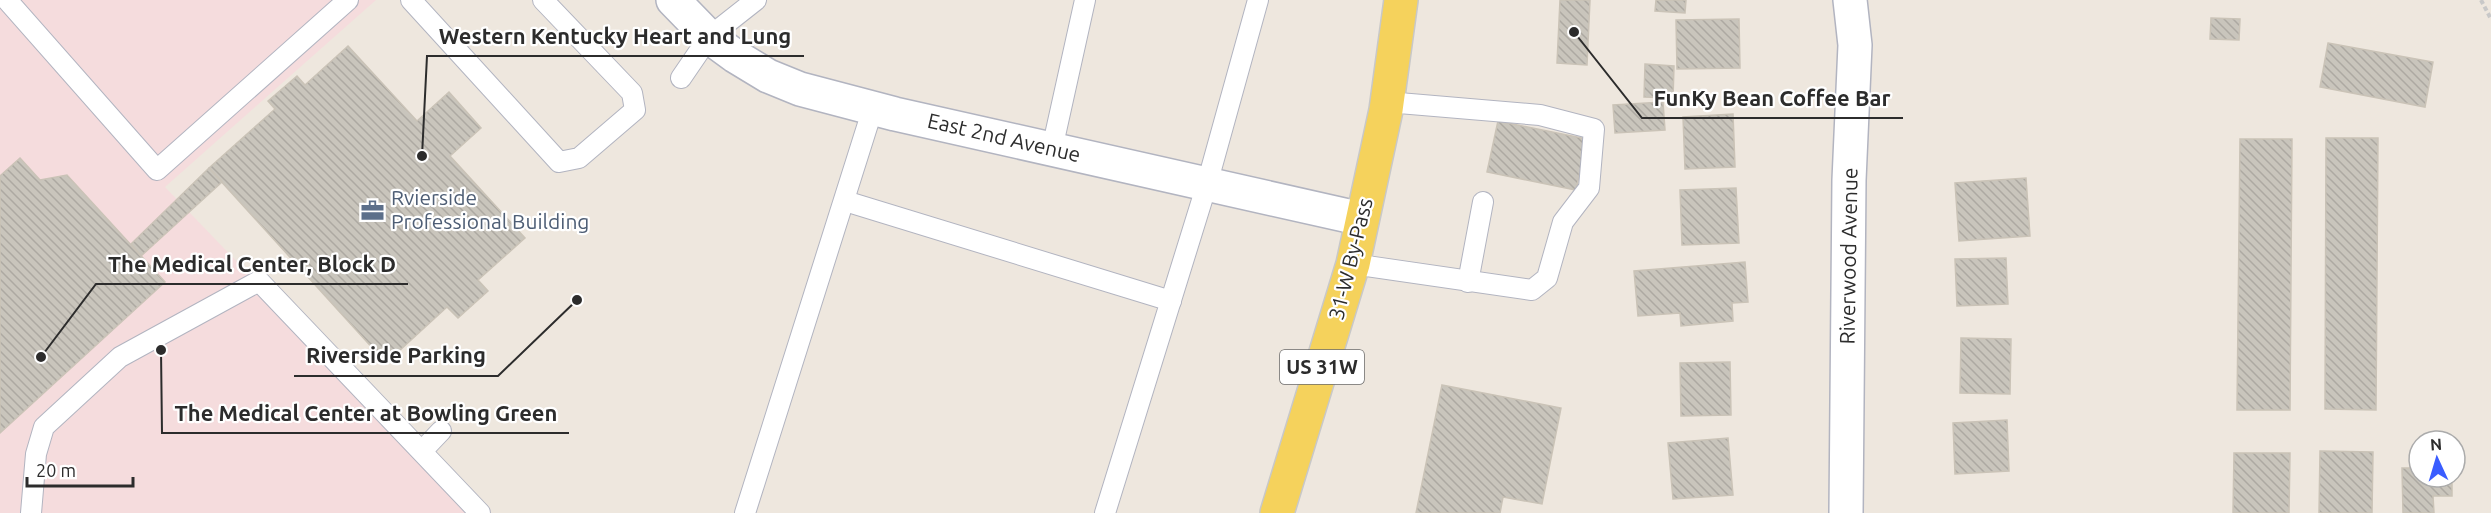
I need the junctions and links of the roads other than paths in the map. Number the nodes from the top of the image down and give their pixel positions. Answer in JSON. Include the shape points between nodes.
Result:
{"nodes":[{"id":1,"x":8,"y":0,"type":"edge"},
{"id":2,"x":348,"y":0,"type":"edge"},
{"id":3,"x":411,"y":0,"type":"edge"},
{"id":4,"x":543,"y":0,"type":"edge"},
{"id":5,"x":673,"y":0,"type":"edge"},
{"id":6,"x":756,"y":0,"type":"edge"},
{"id":7,"x":1085,"y":0,"type":"edge"},
{"id":8,"x":1258,"y":0,"type":"edge"},
{"id":9,"x":1401,"y":0,"type":"edge"},
{"id":10,"x":1850,"y":0,"type":"edge"},
{"id":11,"x":709,"y":37,"type":"junction"},
{"id":12,"x":681,"y":78,"type":"dead end"},
{"id":13,"x":1387,"y":102,"type":"junction"},
{"id":14,"x":873,"y":108,"type":"junction"},
{"id":15,"x":1052,"y":149,"type":"junction"},
{"id":16,"x":1207,"y":184,"type":"junction"},
{"id":17,"x":845,"y":201,"type":"junction"},
{"id":18,"x":1483,"y":202,"type":"dead end"},
{"id":19,"x":1362,"y":219,"type":"junction"},
{"id":20,"x":1353,"y":264,"type":"junction"},
{"id":21,"x":1468,"y":282,"type":"junction"},
{"id":22,"x":1171,"y":301,"type":"junction"},
{"id":23,"x":441,"y":431,"type":"dead end"},
{"id":24,"x":422,"y":451,"type":"junction"},
{"id":25,"x":31,"y":513,"type":"edge"},
{"id":26,"x":480,"y":513,"type":"edge"},
{"id":27,"x":745,"y":513,"type":"edge"},
{"id":28,"x":1105,"y":513,"type":"edge"},
{"id":29,"x":1278,"y":513,"type":"edge"},
{"id":30,"x":1846,"y":513,"type":"edge"}],
"edges":[{"from":1,"to":2,"type":"lane","via":[[157,170]]},
{"from":3,"to":4,"type":"lane","via":[[559,162],[579,158],[635,110],[632,93]]},
{"from":5,"to":11,"type":"street","name":"East 2nd Avenue"},
{"from":6,"to":11,"type":"lane"},
{"from":7,"to":15,"type":"lane"},
{"from":8,"to":16,"type":"lane"},
{"from":9,"to":13,"type":"main road","name":"31-W By-Pass","number":"US 31W"},
{"from":10,"to":30,"type":"street","name":"Riverwood Avenue","via":[[1855,45]]},
{"from":11,"to":12,"type":"lane"},
{"from":11,"to":14,"type":"street","name":"East 2nd Avenue","via":[[768,76],[800,89]]},
{"from":13,"to":19,"type":"main road","name":"31-W By-Pass","number":"US 31W"},
{"from":13,"to":21,"type":"lane","via":[[1540,115],[1594,129],[1589,188],[1563,222],[1547,278],[1532,290]]},
{"from":14,"to":15,"type":"street","name":"East 2nd Avenue"},
{"from":14,"to":17,"type":"lane"},
{"from":15,"to":16,"type":"street","name":"East 2nd Avenue"},
{"from":16,"to":19,"type":"street","name":"East 2nd Avenue"},
{"from":16,"to":22,"type":"lane"},
{"from":17,"to":22,"type":"lane"},
{"from":17,"to":27,"type":"lane"},
{"from":18,"to":21,"type":"lane"},
{"from":19,"to":20,"type":"main road","name":"31-W By-Pass","number":"US 31W"},
{"from":20,"to":21,"type":"lane"},
{"from":20,"to":29,"type":"main road","name":"31-W By-Pass","number":"US 31W"},
{"from":22,"to":28,"type":"lane"},
{"from":23,"to":24,"type":"lane"},
{"from":24,"to":25,"type":"lane","via":[[259,281],[120,357],[44,427],[36,454]]},
{"from":24,"to":26,"type":"lane"}]}
